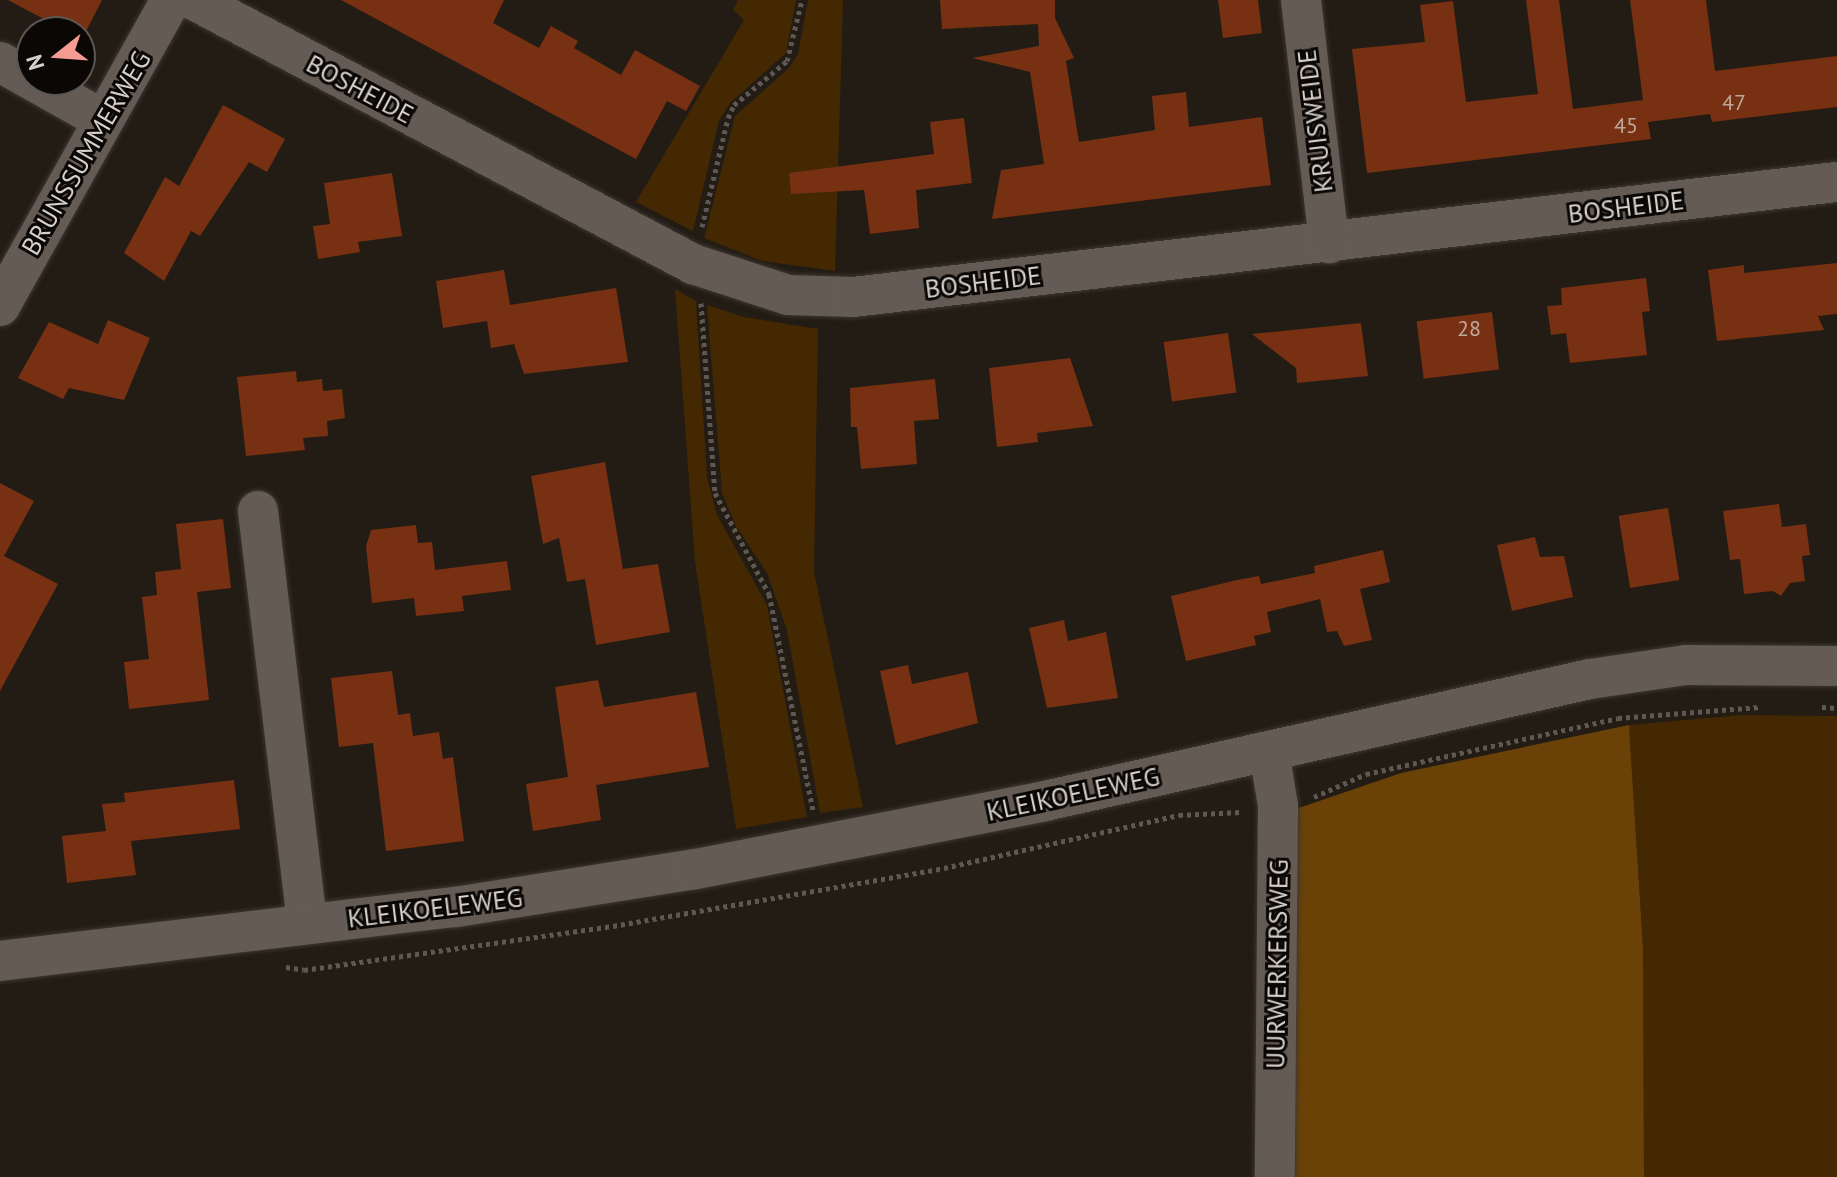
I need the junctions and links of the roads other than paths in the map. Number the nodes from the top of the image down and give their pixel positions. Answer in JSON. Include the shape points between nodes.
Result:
{"nodes":[{"id":1,"x":171,"y":0,"type":"edge"},
{"id":2,"x":194,"y":0,"type":"edge"},
{"id":3,"x":1301,"y":0,"type":"edge"},
{"id":4,"x":0,"y":62,"type":"edge"},
{"id":5,"x":101,"y":119,"type":"junction"},
{"id":6,"x":1837,"y":182,"type":"edge"},
{"id":7,"x":1329,"y":243,"type":"junction"},
{"id":8,"x":0,"y":306,"type":"edge"},
{"id":9,"x":258,"y":511,"type":"dead end"},
{"id":10,"x":1837,"y":666,"type":"edge"},
{"id":11,"x":1269,"y":751,"type":"junction"},
{"id":12,"x":307,"y":924,"type":"junction"},
{"id":13,"x":0,"y":961,"type":"edge"},
{"id":14,"x":1275,"y":1177,"type":"edge"}],
"edges":[{"from":1,"to":5,"type":"street","name":"BRUNSSUMMERWEG"},
{"from":2,"to":7,"type":"street","name":"BOSHEIDE","via":[[693,264],[788,295],[853,297]]},
{"from":3,"to":7,"type":"street","name":"KRUISWEIDE"},
{"from":4,"to":5,"type":"street"},
{"from":5,"to":8,"type":"street","name":"BRUNSSUMMERWEG"},
{"from":6,"to":7,"type":"street","name":"BOSHEIDE"},
{"from":9,"to":12,"type":"street"},
{"from":10,"to":11,"type":"street","name":"KLEIKOELEWEG","via":[[1686,665],[1632,673]]},
{"from":11,"to":12,"type":"street","name":"KLEIKOELEWEG","via":[[600,886]]},
{"from":11,"to":14,"type":"street","name":"UURWERKERSWEG","via":[[1278,806]]},
{"from":12,"to":13,"type":"street","name":"KLEIKOELEWEG"}]}
